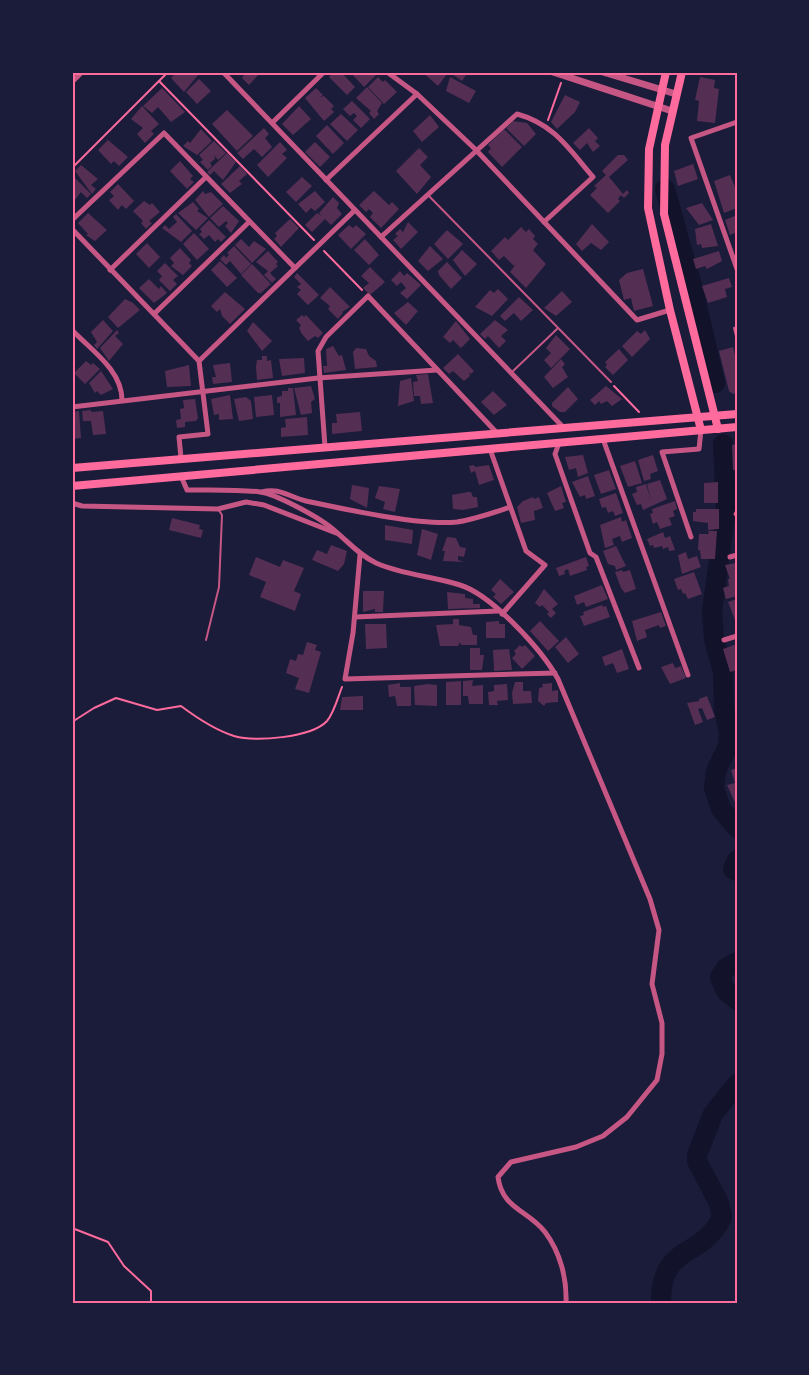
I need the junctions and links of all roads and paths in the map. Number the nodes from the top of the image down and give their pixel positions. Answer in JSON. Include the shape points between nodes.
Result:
{"nodes":[{"id":1,"x":82,"y":72,"type":"edge"},
{"id":2,"x":168,"y":72,"type":"edge"},
{"id":3,"x":223,"y":72,"type":"edge"},
{"id":4,"x":324,"y":72,"type":"edge"},
{"id":5,"x":387,"y":72,"type":"edge"},
{"id":6,"x":553,"y":72,"type":"edge"},
{"id":7,"x":603,"y":72,"type":"edge"},
{"id":8,"x":666,"y":72,"type":"edge"},
{"id":9,"x":682,"y":72,"type":"edge"},
{"id":10,"x":564,"y":76,"type":"junction"},
{"id":11,"x":159,"y":81,"type":"junction"},
{"id":12,"x":72,"y":82,"type":"edge"},
{"id":13,"x":662,"y":90,"type":"junction"},
{"id":14,"x":417,"y":94,"type":"junction"},
{"id":15,"x":676,"y":94,"type":"junction"},
{"id":16,"x":658,"y":106,"type":"junction"},
{"id":17,"x":672,"y":111,"type":"junction"},
{"id":18,"x":737,"y":122,"type":"edge"},
{"id":19,"x":272,"y":123,"type":"junction"},
{"id":20,"x":546,"y":125,"type":"junction"},
{"id":21,"x":475,"y":149,"type":"junction"},
{"id":22,"x":72,"y":168,"type":"edge"},
{"id":23,"x":206,"y":177,"type":"junction"},
{"id":24,"x":326,"y":180,"type":"junction"},
{"id":25,"x":428,"y":195,"type":"junction"},
{"id":26,"x":355,"y":210,"type":"junction"},
{"id":27,"x":72,"y":220,"type":"edge"},
{"id":28,"x":249,"y":222,"type":"junction"},
{"id":29,"x":544,"y":222,"type":"junction"},
{"id":30,"x":72,"y":229,"type":"edge"},
{"id":31,"x":381,"y":237,"type":"junction"},
{"id":32,"x":319,"y":245,"type":"junction"},
{"id":33,"x":295,"y":268,"type":"junction"},
{"id":34,"x":737,"y":269,"type":"edge"},
{"id":35,"x":110,"y":270,"type":"junction"},
{"id":36,"x":368,"y":296,"type":"junction"},
{"id":37,"x":670,"y":310,"type":"junction"},
{"id":38,"x":154,"y":314,"type":"junction"},
{"id":39,"x":737,"y":327,"type":"edge"},
{"id":40,"x":557,"y":329,"type":"junction"},
{"id":41,"x":72,"y":330,"type":"edge"},
{"id":42,"x":737,"y":340,"type":"edge"},
{"id":43,"x":199,"y":361,"type":"junction"},
{"id":44,"x":436,"y":370,"type":"junction"},
{"id":45,"x":512,"y":373,"type":"junction"},
{"id":46,"x":318,"y":378,"type":"junction"},
{"id":47,"x":611,"y":382,"type":"joint"},
{"id":48,"x":203,"y":392,"type":"junction"},
{"id":49,"x":122,"y":400,"type":"junction"},
{"id":50,"x":72,"y":407,"type":"edge"},
{"id":51,"x":737,"y":414,"type":"edge"},
{"id":52,"x":715,"y":415,"type":"junction"},
{"id":53,"x":698,"y":416,"type":"junction"},
{"id":54,"x":647,"y":421,"type":"junction"},
{"id":55,"x":737,"y":427,"type":"edge"},
{"id":56,"x":564,"y":428,"type":"junction"},
{"id":57,"x":718,"y":429,"type":"junction"},
{"id":58,"x":701,"y":430,"type":"junction"},
{"id":59,"x":498,"y":434,"type":"junction"},
{"id":60,"x":603,"y":439,"type":"junction"},
{"id":61,"x":559,"y":443,"type":"junction"},
{"id":62,"x":325,"y":447,"type":"junction"},
{"id":63,"x":490,"y":449,"type":"junction"},
{"id":64,"x":181,"y":458,"type":"junction"},
{"id":65,"x":72,"y":468,"type":"edge"},
{"id":66,"x":181,"y":476,"type":"junction"},
{"id":67,"x":72,"y":486,"type":"edge"},
{"id":68,"x":262,"y":492,"type":"junction"},
{"id":69,"x":72,"y":502,"type":"edge"},
{"id":70,"x":510,"y":507,"type":"junction"},
{"id":71,"x":218,"y":509,"type":"junction"},
{"id":72,"x":339,"y":534,"type":"junction"},
{"id":73,"x":691,"y":537,"type":"dead end"},
{"id":74,"x":360,"y":555,"type":"junction"},
{"id":75,"x":737,"y":555,"type":"edge"},
{"id":76,"x":730,"y":557,"type":"dead end"},
{"id":77,"x":500,"y":613,"type":"junction"},
{"id":78,"x":355,"y":617,"type":"junction"},
{"id":79,"x":737,"y":636,"type":"edge"},
{"id":80,"x":206,"y":640,"type":"dead end"},
{"id":81,"x":724,"y":640,"type":"dead end"},
{"id":82,"x":639,"y":668,"type":"dead end"},
{"id":83,"x":555,"y":673,"type":"junction"},
{"id":84,"x":688,"y":675,"type":"dead end"},
{"id":85,"x":345,"y":679,"type":"junction"},
{"id":86,"x":72,"y":722,"type":"edge"},
{"id":87,"x":72,"y":1228,"type":"edge"},
{"id":88,"x":151,"y":1303,"type":"edge"},
{"id":89,"x":566,"y":1303,"type":"edge"}],
"edges":[{"from":1,"to":12,"type":"street"},
{"from":2,"to":11,"type":"path"},
{"from":3,"to":19,"type":"street"},
{"from":4,"to":19,"type":"street"},
{"from":5,"to":14,"type":"street"},
{"from":6,"to":10,"type":"street"},
{"from":7,"to":13,"type":"street"},
{"from":8,"to":13,"type":"main road"},
{"from":9,"to":15,"type":"main road"},
{"from":10,"to":16,"type":"street"},
{"from":10,"to":20,"type":"path"},
{"from":11,"to":22,"type":"path"},
{"from":11,"to":32,"type":"path"},
{"from":13,"to":15,"type":"street"},
{"from":13,"to":16,"type":"main road"},
{"from":14,"to":21,"type":"street"},
{"from":14,"to":24,"type":"street"},
{"from":15,"to":17,"type":"main road"},
{"from":16,"to":17,"type":"street"},
{"from":16,"to":37,"type":"main road","via":[[649,149],[648,208]]},
{"from":17,"to":52,"type":"main road","via":[[665,145],[664,214]]},
{"from":18,"to":34,"type":"street","via":[[691,138]]},
{"from":19,"to":24,"type":"street"},
{"from":20,"to":21,"type":"street","via":[[517,114]]},
{"from":20,"to":29,"type":"street","via":[[593,177]]},
{"from":21,"to":25,"type":"street"},
{"from":21,"to":29,"type":"street"},
{"from":23,"to":27,"type":"street","via":[[164,133]]},
{"from":23,"to":28,"type":"street"},
{"from":23,"to":35,"type":"street"},
{"from":24,"to":26,"type":"street"},
{"from":25,"to":31,"type":"street"},
{"from":25,"to":40,"type":"lane"},
{"from":26,"to":31,"type":"street"},
{"from":26,"to":32,"type":"street"},
{"from":28,"to":33,"type":"street"},
{"from":28,"to":38,"type":"street"},
{"from":29,"to":37,"type":"street","via":[[637,320]]},
{"from":30,"to":35,"type":"street"},
{"from":31,"to":45,"type":"street"},
{"from":32,"to":33,"type":"street"},
{"from":32,"to":36,"type":"path"},
{"from":33,"to":43,"type":"street"},
{"from":35,"to":38,"type":"street"},
{"from":36,"to":44,"type":"street"},
{"from":36,"to":46,"type":"street","via":[[326,337],[318,351]]},
{"from":37,"to":53,"type":"main road"},
{"from":38,"to":43,"type":"street"},
{"from":39,"to":42,"type":"lane"},
{"from":40,"to":45,"type":"lane"},
{"from":40,"to":47,"type":"lane"},
{"from":41,"to":49,"type":"street","via":[[117,375]]},
{"from":43,"to":48,"type":"street"},
{"from":44,"to":46,"type":"street"},
{"from":44,"to":59,"type":"street"},
{"from":45,"to":56,"type":"street"},
{"from":46,"to":48,"type":"street"},
{"from":46,"to":62,"type":"street"},
{"from":47,"to":54,"type":"path"},
{"from":48,"to":49,"type":"street"},
{"from":48,"to":64,"type":"street","via":[[208,434],[178,437]]},
{"from":49,"to":50,"type":"street"},
{"from":51,"to":52,"type":"main road"},
{"from":52,"to":53,"type":"main road"},
{"from":52,"to":57,"type":"main road"},
{"from":53,"to":54,"type":"main road"},
{"from":53,"to":58,"type":"main road"},
{"from":54,"to":56,"type":"main road"},
{"from":55,"to":57,"type":"main road"},
{"from":56,"to":59,"type":"main road"},
{"from":57,"to":58,"type":"main road"},
{"from":58,"to":60,"type":"main road"},
{"from":58,"to":73,"type":"street","via":[[699,448],[662,452]]},
{"from":59,"to":62,"type":"main road"},
{"from":60,"to":61,"type":"main road"},
{"from":60,"to":84,"type":"street"},
{"from":61,"to":63,"type":"main road"},
{"from":61,"to":82,"type":"street","via":[[555,454],[590,553],[596,557]]},
{"from":62,"to":64,"type":"main road"},
{"from":63,"to":66,"type":"main road"},
{"from":63,"to":70,"type":"street"},
{"from":64,"to":65,"type":"main road"},
{"from":66,"to":67,"type":"main road"},
{"from":66,"to":68,"type":"street","via":[[187,490]]},
{"from":68,"to":70,"type":"street","via":[[273,488],[303,500],[426,521],[471,519]]},
{"from":68,"to":72,"type":"street","via":[[312,514]]},
{"from":69,"to":71,"type":"street","via":[[82,506]]},
{"from":70,"to":77,"type":"street","via":[[526,551],[545,565]]},
{"from":71,"to":72,"type":"street","via":[[246,502]]},
{"from":71,"to":80,"type":"lane","via":[[222,515],[219,587]]},
{"from":72,"to":74,"type":"street"},
{"from":74,"to":77,"type":"street","via":[[406,573],[461,585]]},
{"from":74,"to":78,"type":"street"},
{"from":75,"to":76,"type":"street"},
{"from":77,"to":78,"type":"street"},
{"from":77,"to":83,"type":"street","via":[[543,654]]},
{"from":78,"to":85,"type":"street"},
{"from":79,"to":81,"type":"street"},
{"from":83,"to":85,"type":"street"},
{"from":83,"to":89,"type":"street","via":[[650,899],[659,930],[652,989],[662,1023],[657,1080],[627,1117],[603,1136],[576,1147],[511,1162],[498,1177],[507,1200],[544,1231],[561,1261]]},
{"from":85,"to":86,"type":"path","via":[[327,720],[313,730],[292,736],[234,736],[181,706],[157,710],[116,698]]},
{"from":87,"to":88,"type":"path","via":[[108,1242],[124,1266],[151,1291]]}]}
